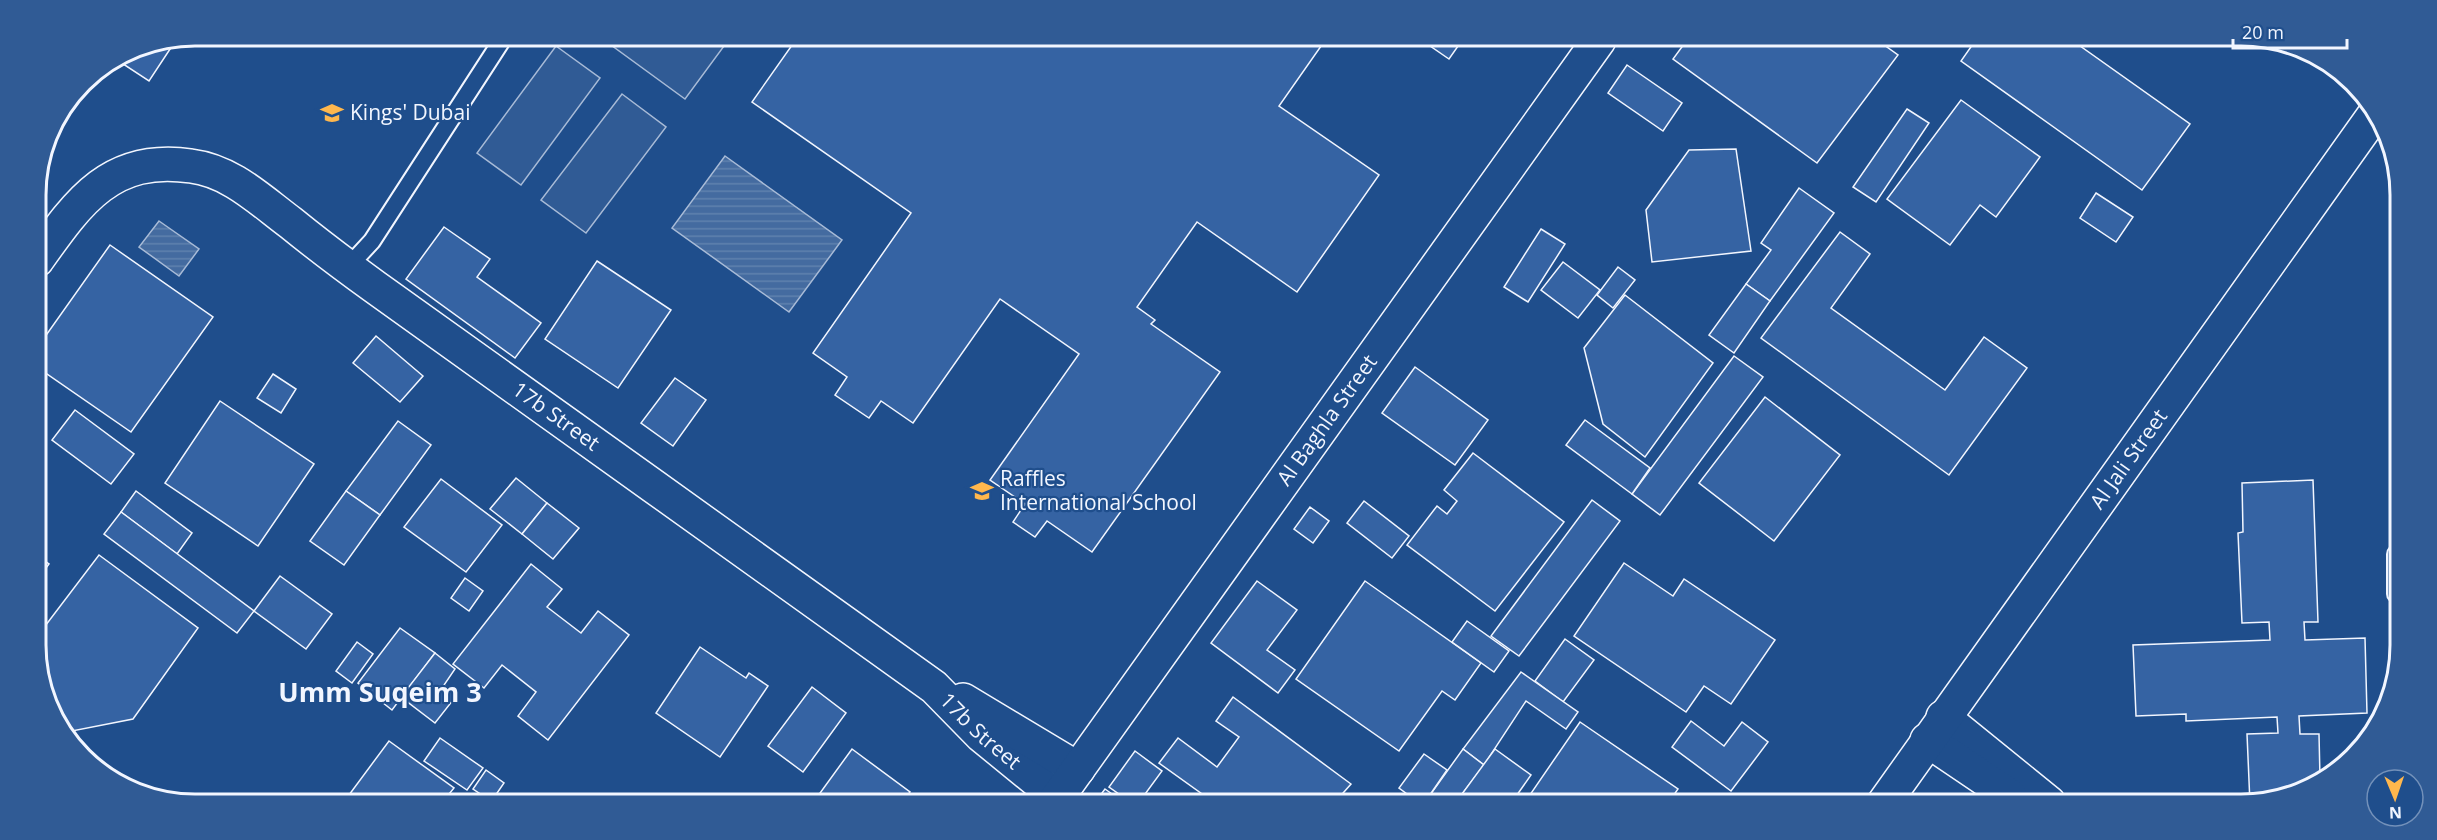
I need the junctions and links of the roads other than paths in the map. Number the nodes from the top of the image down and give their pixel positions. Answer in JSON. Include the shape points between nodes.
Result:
{"nodes":[{"id":1,"x":1594,"y":46,"type":"edge"},
{"id":2,"x":498,"y":47,"type":"edge"},
{"id":3,"x":2369,"y":120,"type":"edge"},
{"id":4,"x":47,"y":246,"type":"edge"},
{"id":5,"x":348,"y":267,"type":"junction"},
{"id":6,"x":934,"y":687,"type":"junction"},
{"id":7,"x":1935,"y":729,"type":"junction"},
{"id":8,"x":1078,"y":769,"type":"junction"},
{"id":9,"x":1891,"y":793,"type":"edge"},
{"id":10,"x":2010,"y":793,"type":"edge"},
{"id":11,"x":2034,"y":793,"type":"edge"},
{"id":12,"x":1050,"y":794,"type":"edge"},
{"id":13,"x":1060,"y":794,"type":"edge"}],
"edges":[{"from":1,"to":8,"type":"street","name":"Al Baghla Street"},
{"from":2,"to":5,"type":"lane","via":[[372,241]]},
{"from":3,"to":7,"type":"street","name":"Al Jali Street"},
{"from":4,"to":5,"type":"street","name":"17b Street","via":[[82,199],[101,184],[146,166],[169,164],[214,171],[237,182]]},
{"from":5,"to":6,"type":"street","name":"17b Street"},
{"from":6,"to":8,"type":"street","name":"17b Street","via":[[970,703]]},
{"from":6,"to":12,"type":"street","name":"17b Street","via":[[981,735]]},
{"from":7,"to":9,"type":"street","name":"Al Jali Street"},
{"from":7,"to":10,"type":"street"},
{"from":7,"to":11,"type":"street"},
{"from":8,"to":13,"type":"street","name":"Al Baghla Street"}]}
